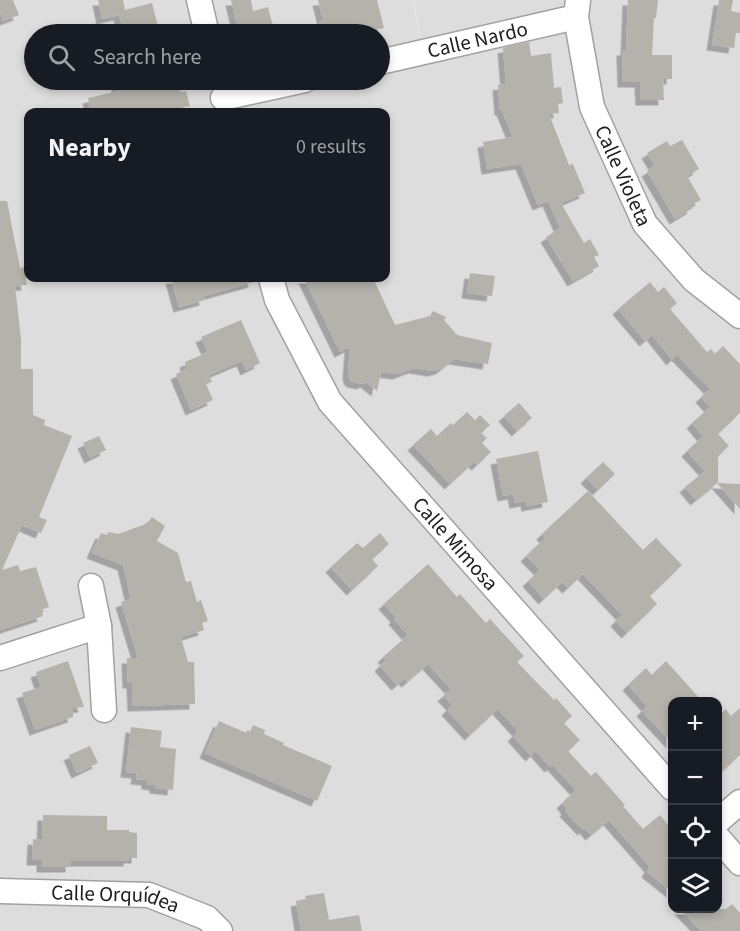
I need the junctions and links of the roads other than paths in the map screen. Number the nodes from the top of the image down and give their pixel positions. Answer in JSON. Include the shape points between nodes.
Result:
{"nodes":[{"id":1,"x":199,"y":0,"type":"edge"},
{"id":2,"x":577,"y":8,"type":"edge"},
{"id":3,"x":205,"y":24,"type":"edge"},
{"id":4,"x":390,"y":59,"type":"edge"},
{"id":5,"x":257,"y":90,"type":"edge"},
{"id":6,"x":223,"y":97,"type":"edge"},
{"id":7,"x":272,"y":282,"type":"edge"},
{"id":8,"x":740,"y":316,"type":"edge"},
{"id":9,"x":91,"y":586,"type":"dead end"},
{"id":10,"x":99,"y":626,"type":"junction"},
{"id":11,"x":0,"y":658,"type":"edge"},
{"id":12,"x":104,"y":710,"type":"dead end"},
{"id":13,"x":668,"y":783,"type":"edge"},
{"id":14,"x":740,"y":802,"type":"edge"},
{"id":15,"x":722,"y":818,"type":"edge"},
{"id":16,"x":722,"y":843,"type":"edge"},
{"id":17,"x":740,"y":862,"type":"edge"},
{"id":18,"x":0,"y":891,"type":"edge"},
{"id":19,"x":220,"y":931,"type":"edge"}],
"edges":[{"from":1,"to":3,"type":"street"},
{"from":2,"to":4,"type":"street","name":"Calle Nardo"},
{"from":2,"to":8,"type":"street","name":"Calle Violeta","via":[[592,107],[645,224],[693,280]]},
{"from":5,"to":6,"type":"street"},
{"from":7,"to":13,"type":"street","name":"Calle Mimosa","via":[[277,300],[330,402]]},
{"from":9,"to":10,"type":"street"},
{"from":10,"to":11,"type":"street"},
{"from":10,"to":12,"type":"street"},
{"from":14,"to":15,"type":"street"},
{"from":16,"to":17,"type":"street"},
{"from":18,"to":19,"type":"street","name":"Calle Orquídea","via":[[149,895],[207,918]]}]}
